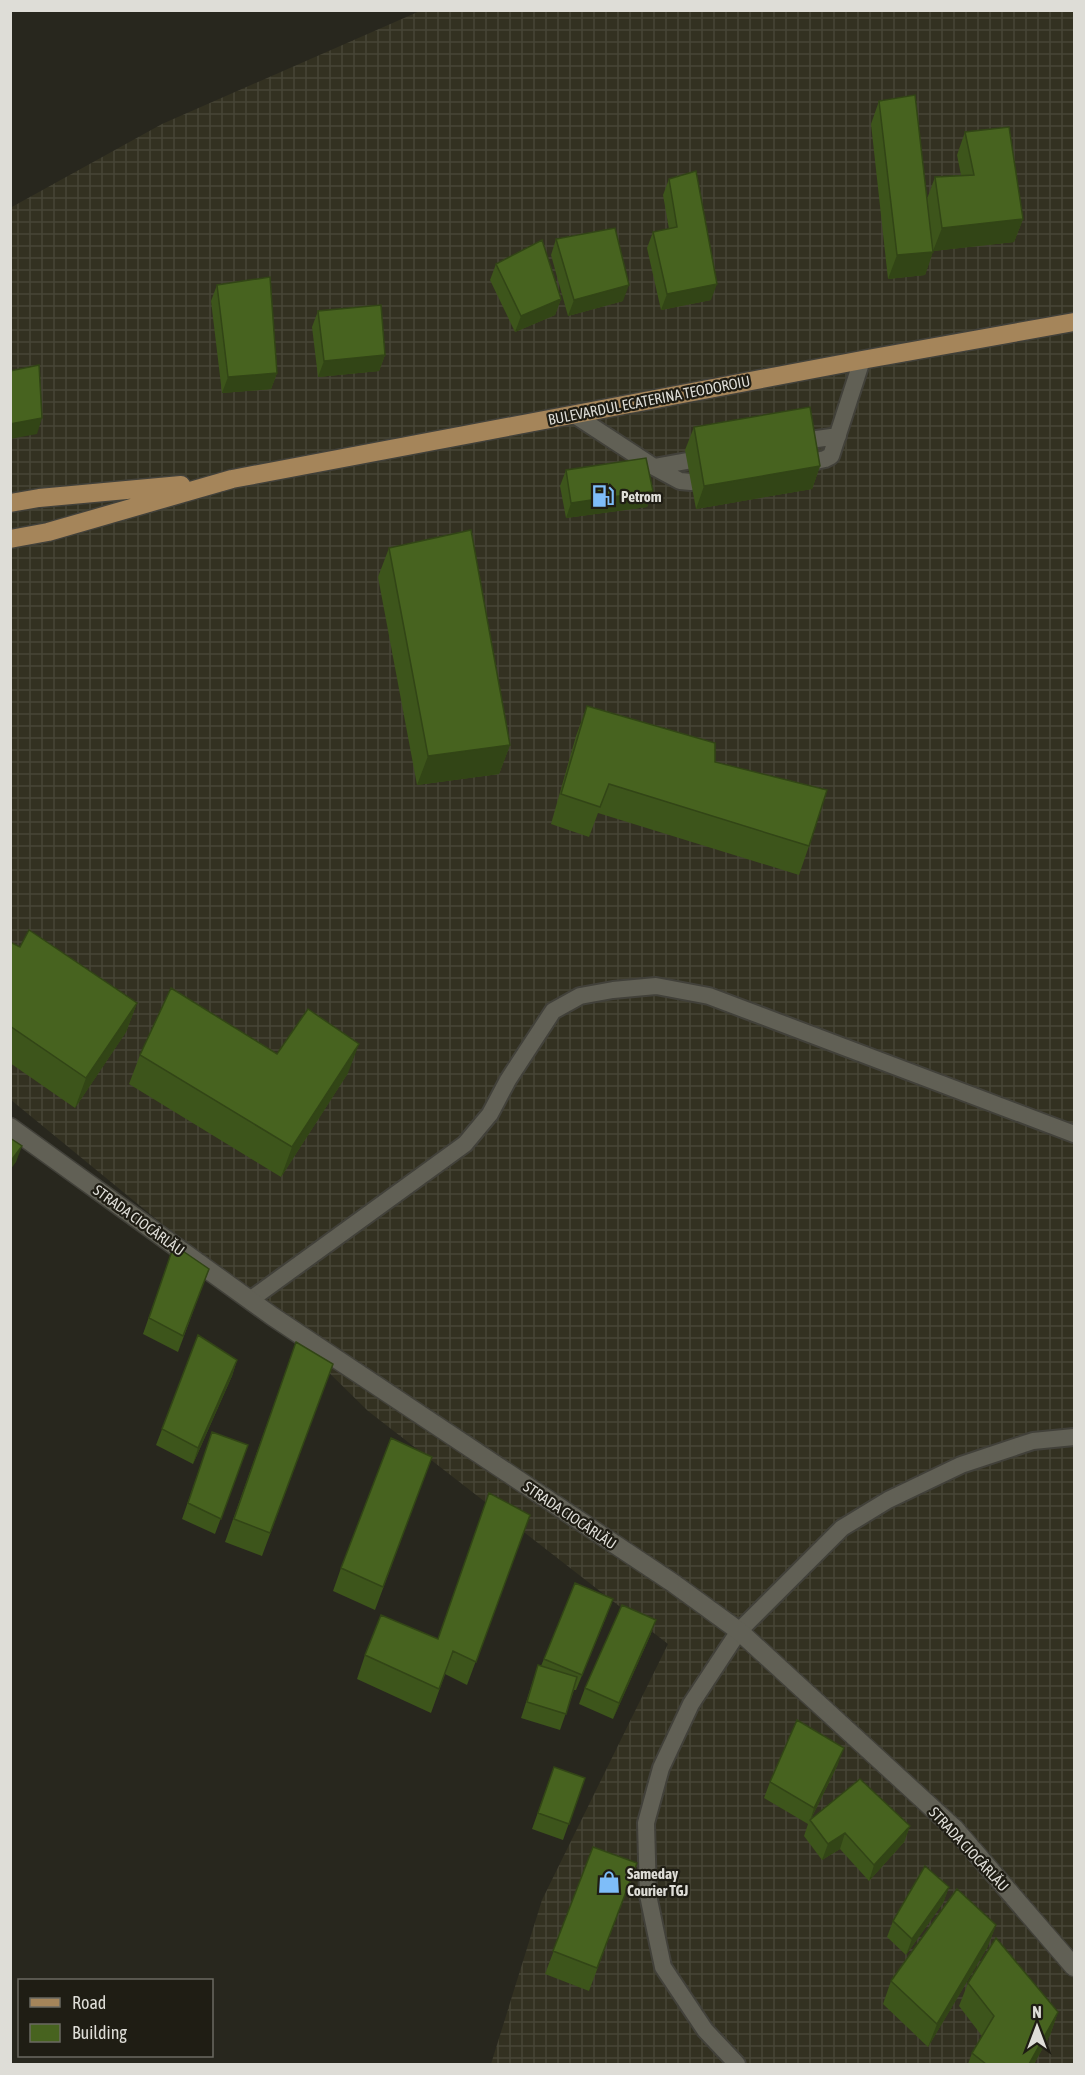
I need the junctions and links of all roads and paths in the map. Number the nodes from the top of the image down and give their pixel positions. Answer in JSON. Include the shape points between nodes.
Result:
{"nodes":[{"id":1,"x":1074,"y":322,"type":"edge"},
{"id":2,"x":862,"y":360,"type":"junction"},
{"id":3,"x":573,"y":414,"type":"junction"},
{"id":4,"x":838,"y":436,"type":"junction"},
{"id":5,"x":803,"y":441,"type":"edge"},
{"id":6,"x":687,"y":461,"type":"dead end"},
{"id":7,"x":807,"y":463,"type":"edge"},
{"id":8,"x":654,"y":467,"type":"junction"},
{"id":9,"x":224,"y":481,"type":"junction"},
{"id":10,"x":691,"y":482,"type":"dead end"},
{"id":11,"x":10,"y":503,"type":"edge"},
{"id":12,"x":10,"y":539,"type":"edge"},
{"id":13,"x":10,"y":1127,"type":"edge"},
{"id":14,"x":1074,"y":1134,"type":"edge"},
{"id":15,"x":250,"y":1300,"type":"junction"},
{"id":16,"x":1074,"y":1437,"type":"edge"},
{"id":17,"x":739,"y":1632,"type":"junction"},
{"id":18,"x":1074,"y":1967,"type":"edge"},
{"id":19,"x":737,"y":2064,"type":"edge"}],
"edges":[{"from":1,"to":2,"type":"main road","name":"BULEVARDUL ECATERINA TEODOROIU"},
{"from":2,"to":3,"type":"main road","name":"BULEVARDUL ECATERINA TEODOROIU"},
{"from":2,"to":4,"type":"lane"},
{"from":3,"to":8,"type":"lane"},
{"from":3,"to":9,"type":"main road","name":"BULEVARDUL ECATERINA TEODOROIU"},
{"from":4,"to":5,"type":"lane"},
{"from":4,"to":7,"type":"lane","via":[[831,456]]},
{"from":6,"to":8,"type":"lane"},
{"from":8,"to":10,"type":"lane","via":[[680,481]]},
{"from":9,"to":11,"type":"main road","name":"BULEVARDUL ECATERINA TEODOROIU"},
{"from":9,"to":12,"type":"main road","name":"BULEVARDUL ECATERINA TEODOROIU"},
{"from":13,"to":15,"type":"main road","name":"STRADA CIOCÂRLĂU"},
{"from":14,"to":15,"type":"lane","via":[[710,996],[656,986],[580,996],[554,1011],[490,1114],[465,1144]]},
{"from":15,"to":17,"type":"main road","name":"STRADA CIOCÂRLĂU","via":[[673,1583]]},
{"from":16,"to":17,"type":"lane","via":[[1033,1441],[961,1465],[888,1500],[843,1528]]},
{"from":17,"to":18,"type":"main road","name":"STRADA CIOCÂRLĂU","via":[[955,1829]]},
{"from":17,"to":19,"type":"lane","via":[[691,1704],[661,1768],[646,1823],[648,1895],[663,1967],[705,2030]]}]}
